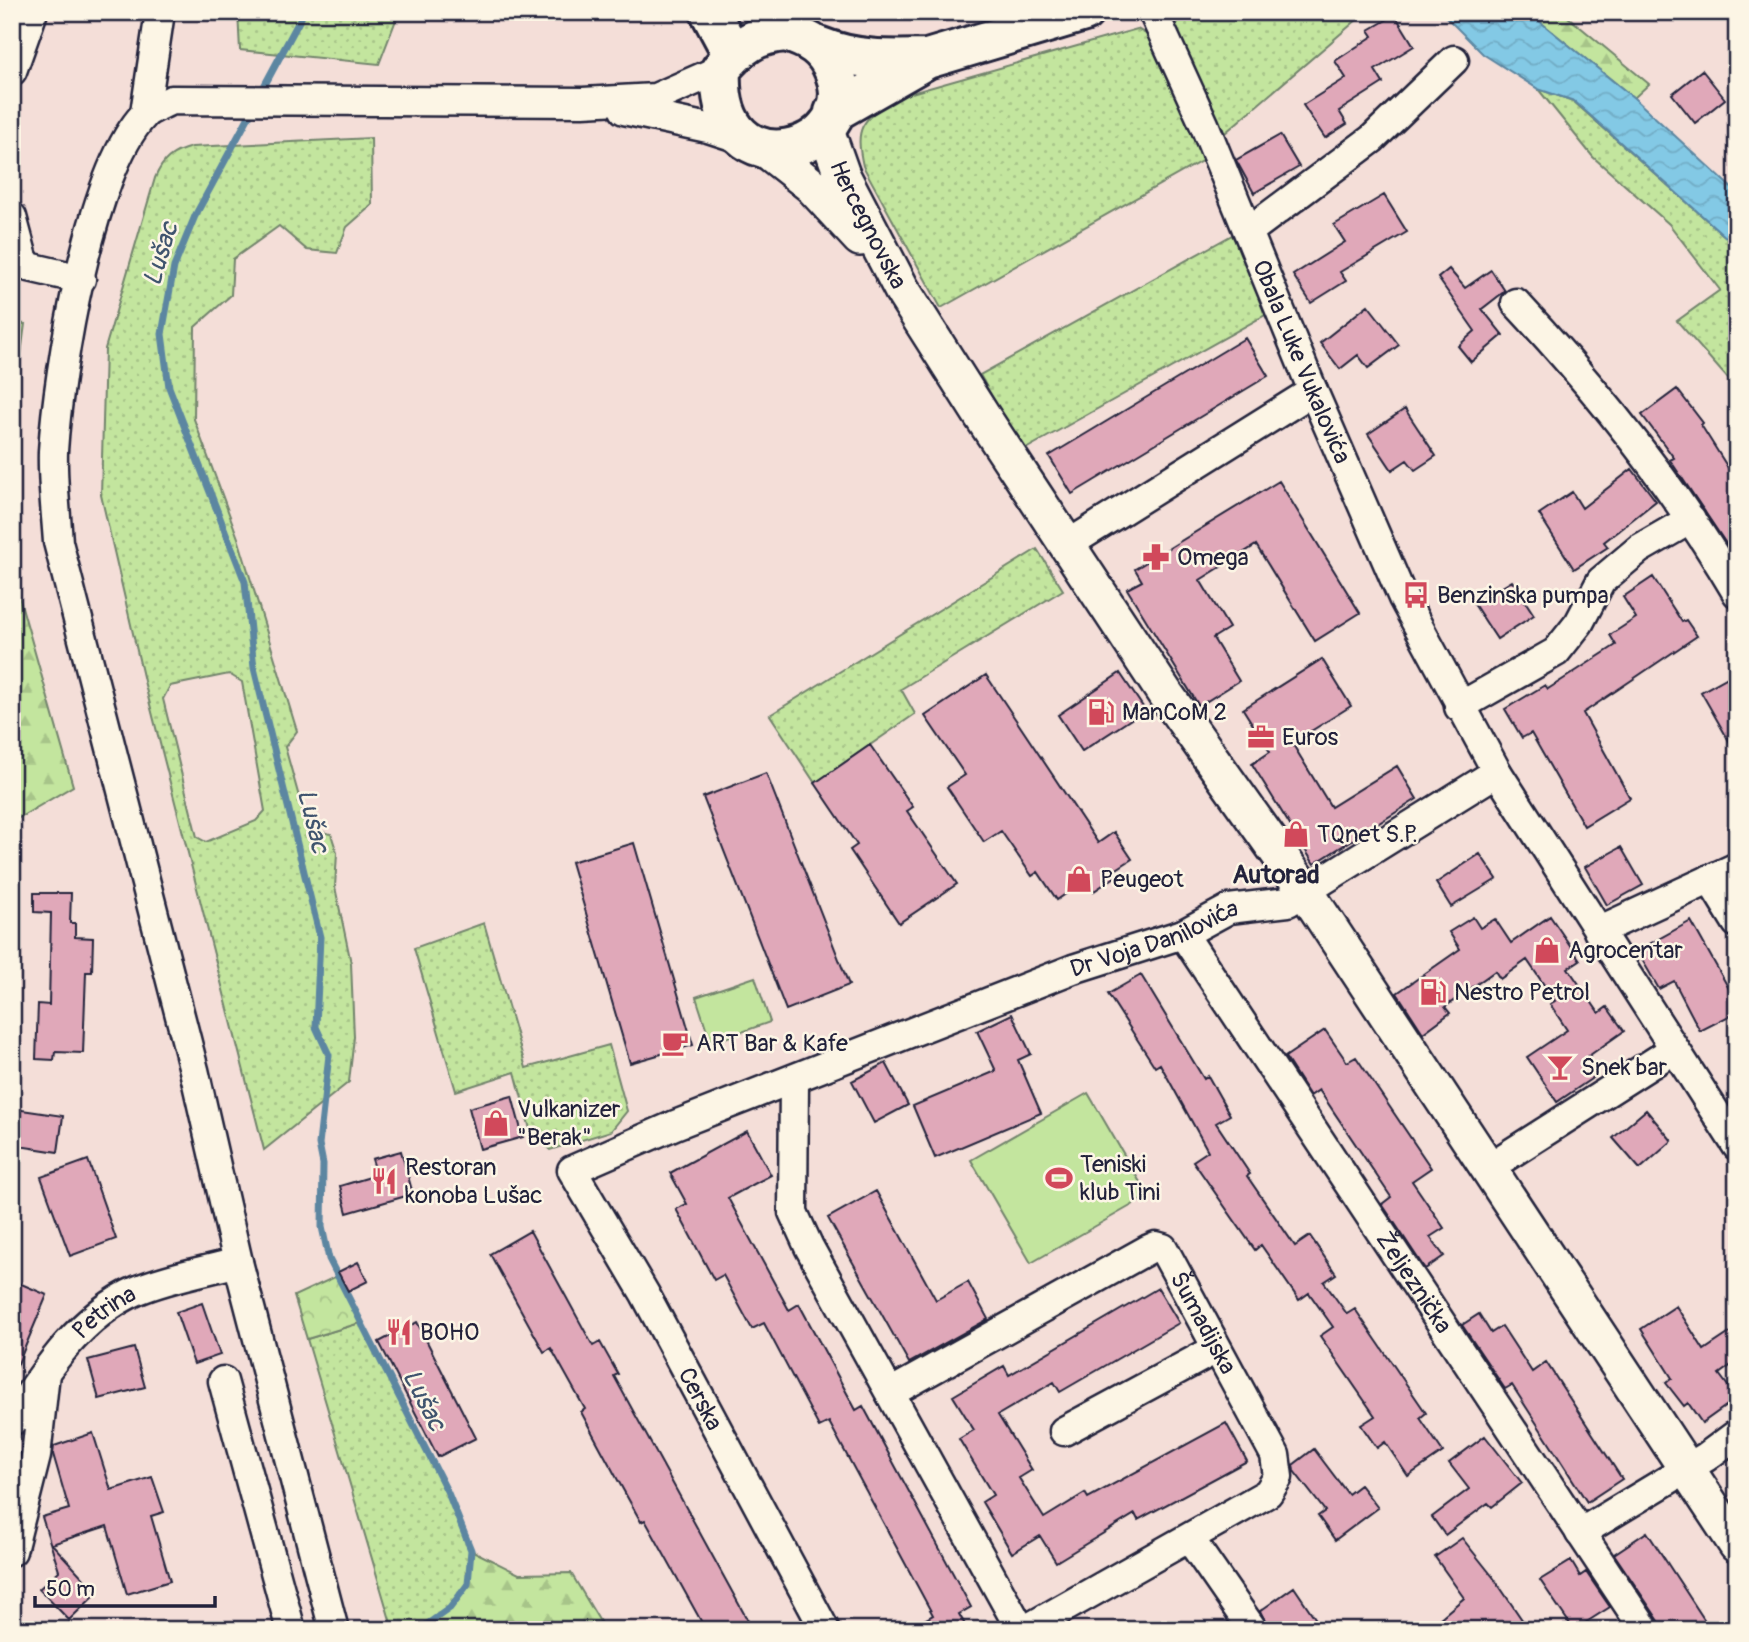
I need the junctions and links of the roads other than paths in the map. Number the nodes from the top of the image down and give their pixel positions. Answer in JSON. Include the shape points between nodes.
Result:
{"nodes":[{"id":1,"x":33,"y":12,"type":"edge"},
{"id":2,"x":160,"y":12,"type":"edge"},
{"id":3,"x":710,"y":12,"type":"edge"},
{"id":4,"x":751,"y":12,"type":"edge"},
{"id":5,"x":1084,"y":12,"type":"edge"},
{"id":6,"x":1153,"y":12,"type":"edge"},
{"id":7,"x":802,"y":39,"type":"junction"},
{"id":8,"x":927,"y":59,"type":"junction"},
{"id":9,"x":1454,"y":60,"type":"dead end"},
{"id":10,"x":727,"y":62,"type":"junction"},
{"id":11,"x":12,"y":71,"type":"edge"},
{"id":12,"x":583,"y":102,"type":"junction"},
{"id":13,"x":145,"y":113,"type":"junction"},
{"id":14,"x":830,"y":120,"type":"junction"},
{"id":15,"x":756,"y":145,"type":"junction"},
{"id":16,"x":12,"y":217,"type":"edge"},
{"id":17,"x":1249,"y":231,"type":"junction"},
{"id":18,"x":81,"y":279,"type":"junction"},
{"id":19,"x":902,"y":290,"type":"junction"},
{"id":20,"x":1516,"y":303,"type":"dead end"},
{"id":21,"x":1313,"y":391,"type":"junction"},
{"id":22,"x":1691,"y":519,"type":"junction"},
{"id":23,"x":1067,"y":545,"type":"junction"},
{"id":24,"x":1737,"y":593,"type":"edge"},
{"id":25,"x":1459,"y":707,"type":"junction"},
{"id":26,"x":1497,"y":772,"type":"junction"},
{"id":27,"x":1737,"y":867,"type":"edge"},
{"id":28,"x":1710,"y":879,"type":"junction"},
{"id":29,"x":1306,"y":892,"type":"junction"},
{"id":30,"x":1737,"y":923,"type":"edge"},
{"id":31,"x":1598,"y":931,"type":"junction"},
{"id":32,"x":1183,"y":934,"type":"junction"},
{"id":33,"x":1673,"y":1050,"type":"junction"},
{"id":34,"x":793,"y":1080,"type":"junction"},
{"id":35,"x":1737,"y":1146,"type":"edge"},
{"id":36,"x":1488,"y":1168,"type":"junction"},
{"id":37,"x":572,"y":1170,"type":"joint"},
{"id":38,"x":238,"y":1262,"type":"junction"},
{"id":39,"x":1216,"y":1349,"type":"junction"},
{"id":40,"x":45,"y":1370,"type":"junction"},
{"id":41,"x":223,"y":1381,"type":"dead end"},
{"id":42,"x":891,"y":1392,"type":"junction"},
{"id":43,"x":12,"y":1421,"type":"edge"},
{"id":44,"x":1064,"y":1431,"type":"dead end"},
{"id":45,"x":1737,"y":1434,"type":"edge"},
{"id":46,"x":1686,"y":1469,"type":"junction"},
{"id":47,"x":1580,"y":1533,"type":"junction"},
{"id":48,"x":1190,"y":1539,"type":"junction"},
{"id":49,"x":1737,"y":1545,"type":"edge"},
{"id":50,"x":12,"y":1550,"type":"edge"},
{"id":51,"x":291,"y":1630,"type":"edge"},
{"id":52,"x":334,"y":1630,"type":"edge"},
{"id":53,"x":825,"y":1630,"type":"edge"},
{"id":54,"x":1023,"y":1630,"type":"edge"},
{"id":55,"x":1253,"y":1630,"type":"edge"},
{"id":56,"x":1645,"y":1630,"type":"edge"}],
"edges":[{"from":1,"to":11,"type":"street"},
{"from":2,"to":13,"type":"street"},
{"from":3,"to":10,"type":"main road"},
{"from":4,"to":7,"type":"main road"},
{"from":5,"to":8,"type":"main road"},
{"from":6,"to":17,"type":"street","name":"Obala Luke Vukalovića"},
{"from":7,"to":8,"type":"main road","via":[[844,57]]},
{"from":7,"to":10,"type":"main road","via":[[766,33],[748,41]]},
{"from":7,"to":14,"type":"main road","via":[[830,60],[837,77],[838,95]]},
{"from":8,"to":14,"type":"main road"},
{"from":9,"to":17,"type":"street","via":[[1372,139]]},
{"from":10,"to":12,"type":"street","via":[[655,98]]},
{"from":10,"to":15,"type":"main road","via":[[720,92],[724,111],[733,128]]},
{"from":12,"to":13,"type":"street","via":[[172,100]]},
{"from":12,"to":15,"type":"street","via":[[708,128]]},
{"from":13,"to":18,"type":"street","via":[[123,143],[93,227]]},
{"from":14,"to":15,"type":"main road","via":[[813,139],[797,147]]},
{"from":14,"to":19,"type":"street","name":"Hercegnovska","via":[[842,175]]},
{"from":15,"to":19,"type":"street","name":"Hercegnovska","via":[[836,209]]},
{"from":16,"to":18,"type":"street","via":[[29,267]]},
{"from":17,"to":21,"type":"street","name":"Obala Luke Vukalovića"},
{"from":18,"to":38,"type":"street","via":[[63,356],[53,454],[58,542],[194,1070]]},
{"from":19,"to":23,"type":"street"},
{"from":20,"to":22,"type":"street","via":[[1608,407]]},
{"from":21,"to":23,"type":"street"},
{"from":21,"to":25,"type":"street","name":"Obala Luke Vukalovića","via":[[1403,598]]},
{"from":22,"to":24,"type":"street"},
{"from":22,"to":25,"type":"street","via":[[1639,549],[1601,581],[1579,623],[1556,652]]},
{"from":23,"to":29,"type":"street","via":[[1166,695]]},
{"from":25,"to":26,"type":"street","name":"Obala Luke Vukalovića"},
{"from":26,"to":29,"type":"street","name":"Dr Voja Danilovića"},
{"from":26,"to":31,"type":"street","name":"Obala Luke Vukalovića"},
{"from":27,"to":28,"type":"street"},
{"from":28,"to":30,"type":"street"},
{"from":28,"to":31,"type":"street"},
{"from":29,"to":32,"type":"street","name":"Dr Voja Danilovića","via":[[1288,902],[1229,909]]},
{"from":29,"to":36,"type":"street"},
{"from":31,"to":33,"type":"street","name":"Obala Luke Vukalovića"},
{"from":32,"to":34,"type":"street","name":"Dr Voja Danilovića","via":[[1073,969]]},
{"from":32,"to":47,"type":"street","name":"Željeznička"},
{"from":33,"to":35,"type":"street","name":"Obala Luke Vukalovića"},
{"from":33,"to":36,"type":"street"},
{"from":34,"to":37,"type":"street","name":"Dr Voja Danilovića"},
{"from":34,"to":42,"type":"street","via":[[793,1212]]},
{"from":36,"to":46,"type":"street"},
{"from":37,"to":53,"type":"street","name":"Cerska","via":[[645,1294]]},
{"from":38,"to":40,"type":"street","name":"Petrina","via":[[138,1290],[92,1320]]},
{"from":38,"to":52,"type":"street"},
{"from":39,"to":42,"type":"street","name":"Šumadijska","via":[[1163,1248],[1156,1245]]},
{"from":39,"to":44,"type":"street"},
{"from":39,"to":48,"type":"street","name":"Šumadijska","via":[[1275,1455],[1278,1477],[1268,1493]]},
{"from":40,"to":43,"type":"street","name":"Petrina"},
{"from":40,"to":50,"type":"street","via":[[36,1456]]},
{"from":41,"to":51,"type":"street"},
{"from":42,"to":54,"type":"street"},
{"from":45,"to":46,"type":"street"},
{"from":46,"to":47,"type":"street"},
{"from":46,"to":49,"type":"street"},
{"from":47,"to":56,"type":"street","name":"Željeznička"},
{"from":48,"to":54,"type":"street","name":"Šumadijska"},
{"from":48,"to":55,"type":"street"}]}
